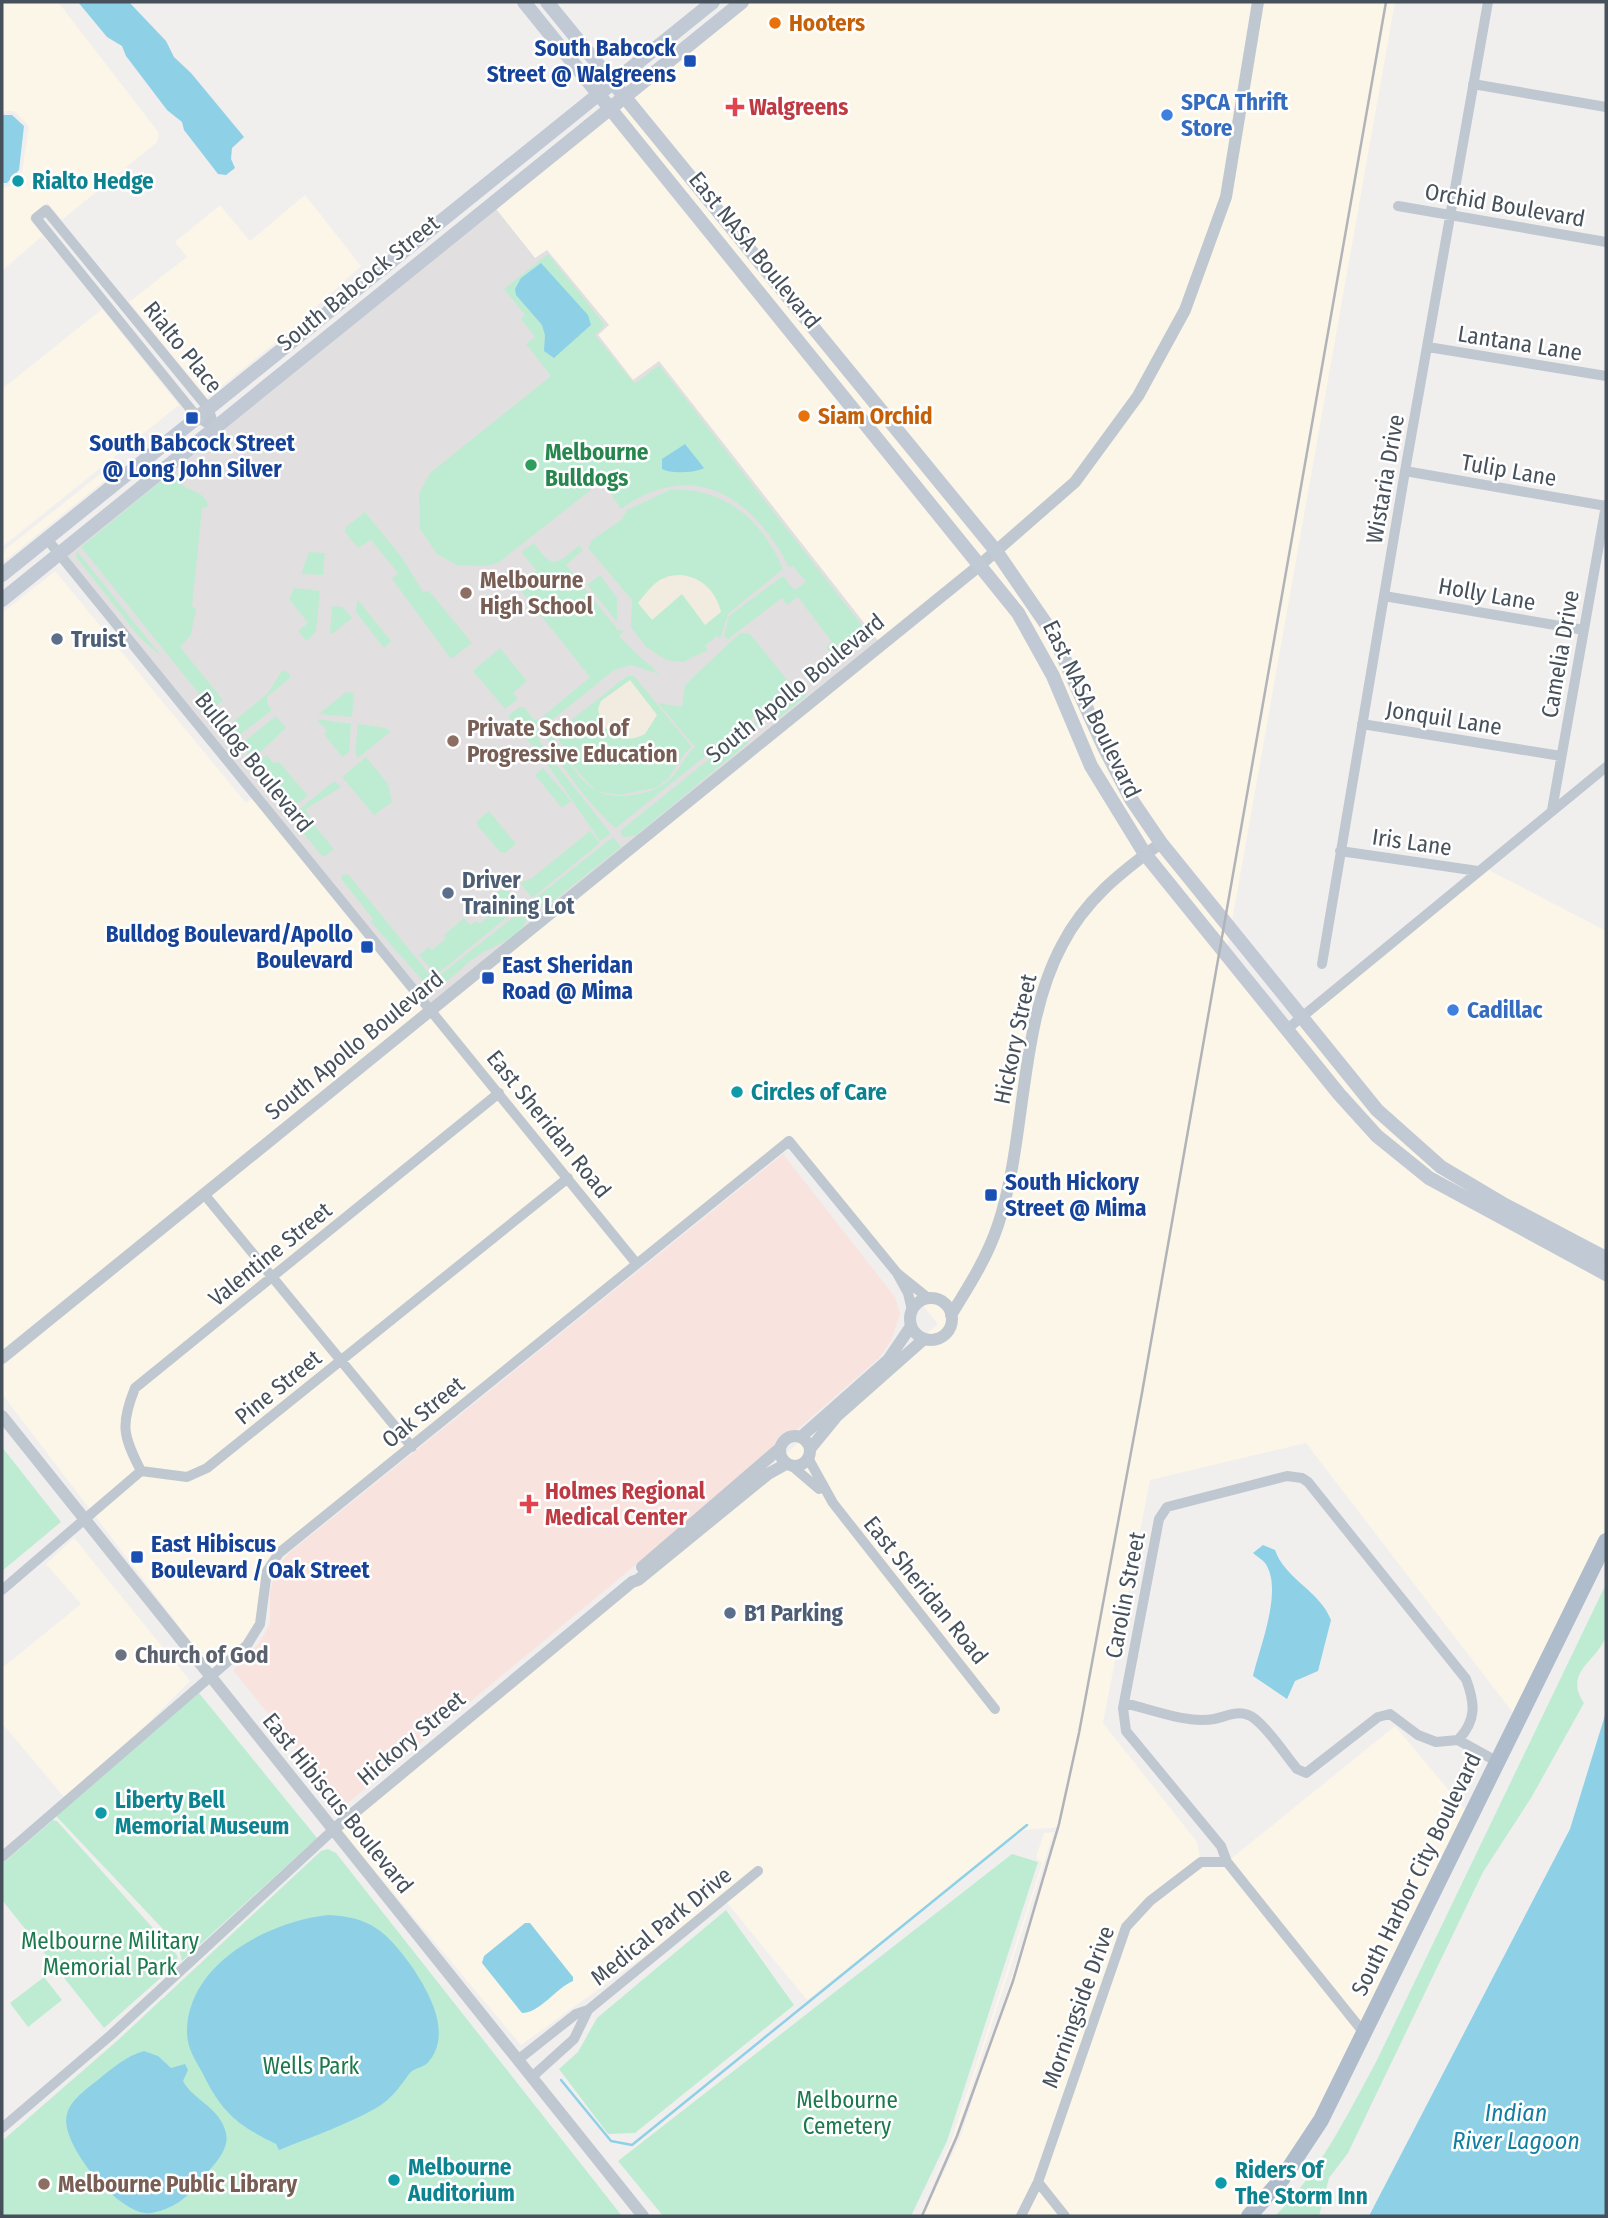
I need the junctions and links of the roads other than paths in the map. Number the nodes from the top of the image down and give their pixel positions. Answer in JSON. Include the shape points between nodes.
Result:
{"nodes":[{"id":1,"x":524,"y":2,"type":"edge"},
{"id":2,"x":547,"y":2,"type":"edge"},
{"id":3,"x":713,"y":2,"type":"edge"},
{"id":4,"x":742,"y":2,"type":"edge"},
{"id":5,"x":1258,"y":2,"type":"edge"},
{"id":6,"x":1488,"y":2,"type":"edge"},
{"id":7,"x":612,"y":82,"type":"junction"},
{"id":8,"x":1474,"y":84,"type":"junction"},
{"id":9,"x":599,"y":93,"type":"junction"},
{"id":10,"x":624,"y":97,"type":"junction"},
{"id":11,"x":1606,"y":107,"type":"edge"},
{"id":12,"x":611,"y":108,"type":"junction"},
{"id":13,"x":1398,"y":206,"type":"dead end"},
{"id":14,"x":1451,"y":215,"type":"junction"},
{"id":15,"x":1606,"y":242,"type":"edge"},
{"id":16,"x":128,"y":310,"type":"junction"},
{"id":17,"x":117,"y":319,"type":"junction"},
{"id":18,"x":1428,"y":347,"type":"junction"},
{"id":19,"x":181,"y":374,"type":"junction"},
{"id":20,"x":1606,"y":376,"type":"edge"},
{"id":21,"x":169,"y":383,"type":"junction"},
{"id":22,"x":202,"y":413,"type":"junction"},
{"id":23,"x":215,"y":428,"type":"junction"},
{"id":24,"x":1405,"y":471,"type":"junction"},
{"id":25,"x":1606,"y":506,"type":"edge"},
{"id":26,"x":1605,"y":523,"type":"edge"},
{"id":27,"x":47,"y":539,"type":"junction"},
{"id":28,"x":996,"y":551,"type":"junction"},
{"id":29,"x":59,"y":554,"type":"junction"},
{"id":30,"x":980,"y":565,"type":"junction"},
{"id":31,"x":2,"y":575,"type":"edge"},
{"id":32,"x":1384,"y":596,"type":"junction"},
{"id":33,"x":2,"y":600,"type":"edge"},
{"id":34,"x":1584,"y":630,"type":"junction"},
{"id":35,"x":1070,"y":669,"type":"junction"},
{"id":36,"x":1053,"y":676,"type":"junction"},
{"id":37,"x":1362,"y":724,"type":"junction"},
{"id":38,"x":1561,"y":756,"type":"junction"},
{"id":39,"x":1606,"y":766,"type":"edge"},
{"id":40,"x":1552,"y":810,"type":"junction"},
{"id":41,"x":1161,"y":843,"type":"junction"},
{"id":42,"x":1340,"y":851,"type":"junction"},
{"id":43,"x":1145,"y":854,"type":"junction"},
{"id":44,"x":1478,"y":871,"type":"junction"},
{"id":45,"x":1322,"y":964,"type":"dead end"},
{"id":46,"x":431,"y":1009,"type":"junction"},
{"id":47,"x":1301,"y":1016,"type":"junction"},
{"id":48,"x":1286,"y":1030,"type":"junction"},
{"id":49,"x":499,"y":1093,"type":"junction"},
{"id":50,"x":568,"y":1178,"type":"junction"},
{"id":51,"x":204,"y":1194,"type":"junction"},
{"id":52,"x":1606,"y":1258,"type":"edge"},
{"id":53,"x":636,"y":1263,"type":"junction"},
{"id":54,"x":897,"y":1273,"type":"junction"},
{"id":55,"x":1606,"y":1275,"type":"edge"},
{"id":56,"x":273,"y":1276,"type":"junction"},
{"id":57,"x":971,"y":1280,"type":"junction"},
{"id":58,"x":933,"y":1299,"type":"junction"},
{"id":59,"x":912,"y":1310,"type":"junction"},
{"id":60,"x":951,"y":1315,"type":"junction"},
{"id":61,"x":911,"y":1326,"type":"junction"},
{"id":62,"x":924,"y":1339,"type":"junction"},
{"id":63,"x":2,"y":1358,"type":"edge"},
{"id":64,"x":342,"y":1360,"type":"junction"},
{"id":65,"x":2,"y":1416,"type":"edge"},
{"id":66,"x":801,"y":1437,"type":"junction"},
{"id":67,"x":412,"y":1447,"type":"junction"},
{"id":68,"x":779,"y":1449,"type":"junction"},
{"id":69,"x":809,"y":1454,"type":"junction"},
{"id":70,"x":789,"y":1465,"type":"junction"},
{"id":71,"x":141,"y":1471,"type":"junction"},
{"id":72,"x":827,"y":1496,"type":"junction"},
{"id":73,"x":706,"y":1519,"type":"junction"},
{"id":74,"x":83,"y":1520,"type":"junction"},
{"id":75,"x":1606,"y":1541,"type":"edge"},
{"id":76,"x":2,"y":1590,"type":"edge"},
{"id":77,"x":210,"y":1677,"type":"junction"},
{"id":78,"x":1124,"y":1703,"type":"junction"},
{"id":79,"x":995,"y":1709,"type":"dead end"},
{"id":80,"x":1458,"y":1740,"type":"junction"},
{"id":81,"x":1496,"y":1761,"type":"junction"},
{"id":82,"x":333,"y":1830,"type":"junction"},
{"id":83,"x":2,"y":1857,"type":"edge"},
{"id":84,"x":1227,"y":1862,"type":"junction"},
{"id":85,"x":758,"y":1871,"type":"dead end"},
{"id":86,"x":588,"y":2010,"type":"junction"},
{"id":87,"x":1364,"y":2033,"type":"junction"},
{"id":88,"x":519,"y":2059,"type":"junction"},
{"id":89,"x":533,"y":2076,"type":"junction"},
{"id":90,"x":2,"y":2128,"type":"edge"},
{"id":91,"x":1038,"y":2182,"type":"junction"},
{"id":92,"x":642,"y":2216,"type":"edge"},
{"id":93,"x":1021,"y":2216,"type":"edge"},
{"id":94,"x":1065,"y":2216,"type":"edge"},
{"id":95,"x":1249,"y":2216,"type":"edge"}],
"edges":[{"from":1,"to":9,"type":"main road","name":"East NASA Boulevard"},
{"from":2,"to":7,"type":"main road"},
{"from":3,"to":7,"type":"main road","name":"South Babcock Street"},
{"from":4,"to":10,"type":"main road","name":"South Babcock Street"},
{"from":5,"to":28,"type":"street","name":"South Apollo Boulevard","via":[[1226,197],[1185,310],[1138,396],[1075,482]]},
{"from":6,"to":8,"type":"street","name":"Wistaria Drive"},
{"from":7,"to":9,"type":"main road","name":"South Babcock Street"},
{"from":7,"to":10,"type":"main road"},
{"from":8,"to":11,"type":"street"},
{"from":8,"to":14,"type":"street","name":"Wistaria Drive"},
{"from":9,"to":12,"type":"main road","name":"East NASA Boulevard"},
{"from":9,"to":22,"type":"main road","name":"South Babcock Street"},
{"from":10,"to":12,"type":"main road","name":"South Babcock Street"},
{"from":10,"to":28,"type":"main road","name":"East NASA Boulevard"},
{"from":12,"to":23,"type":"main road","name":"South Babcock Street"},
{"from":12,"to":30,"type":"main road","name":"East NASA Boulevard"},
{"from":13,"to":14,"type":"street","name":"Orchid Boulevard"},
{"from":14,"to":15,"type":"street","name":"Orchid Boulevard"},
{"from":14,"to":18,"type":"street","name":"Wistaria Drive"},
{"from":16,"to":17,"type":"street"},
{"from":16,"to":17,"type":"street","name":"Rialto Place","via":[[46,210],[36,218]]},
{"from":16,"to":19,"type":"street","name":"Rialto Place"},
{"from":17,"to":21,"type":"street","name":"Rialto Place"},
{"from":18,"to":20,"type":"street","name":"Lantana Lane"},
{"from":18,"to":24,"type":"street","name":"Wistaria Drive"},
{"from":19,"to":21,"type":"street"},
{"from":19,"to":22,"type":"street","name":"Rialto Place"},
{"from":21,"to":22,"type":"street","name":"Rialto Place"},
{"from":22,"to":23,"type":"street","name":"Rialto Place"},
{"from":22,"to":27,"type":"main road","name":"South Babcock Street"},
{"from":23,"to":29,"type":"main road","name":"South Babcock Street"},
{"from":24,"to":25,"type":"street","name":"Tulip Lane"},
{"from":24,"to":32,"type":"street","name":"Wistaria Drive"},
{"from":25,"to":26,"type":"street","name":"Camelia Drive"},
{"from":26,"to":34,"type":"street","name":"Camelia Drive"},
{"from":27,"to":29,"type":"street","name":"Bulldog Boulevard"},
{"from":27,"to":31,"type":"main road","name":"South Babcock Street"},
{"from":28,"to":30,"type":"street","name":"South Apollo Boulevard"},
{"from":28,"to":35,"type":"main road","name":"East NASA Boulevard","via":[[1033,602]]},
{"from":29,"to":33,"type":"main road","name":"South Babcock Street"},
{"from":29,"to":46,"type":"street","name":"Bulldog Boulevard"},
{"from":30,"to":36,"type":"main road","name":"East NASA Boulevard","via":[[1018,613]]},
{"from":30,"to":46,"type":"street","name":"South Apollo Boulevard"},
{"from":32,"to":34,"type":"street","name":"Holly Lane"},
{"from":32,"to":37,"type":"street","name":"Wistaria Drive"},
{"from":34,"to":38,"type":"street","name":"Camelia Drive"},
{"from":35,"to":36,"type":"main road"},
{"from":35,"to":41,"type":"main road","name":"East NASA Boulevard","via":[[1131,799]]},
{"from":36,"to":43,"type":"main road","name":"East NASA Boulevard","via":[[1091,766]]},
{"from":37,"to":38,"type":"street","name":"Jonquil Lane"},
{"from":37,"to":42,"type":"street","name":"Wistaria Drive"},
{"from":38,"to":40,"type":"street","name":"Camelia Drive"},
{"from":39,"to":40,"type":"street"},
{"from":40,"to":44,"type":"street"},
{"from":41,"to":43,"type":"street","name":"Hickory Street"},
{"from":41,"to":47,"type":"main road","name":"East NASA Boulevard"},
{"from":42,"to":44,"type":"street","name":"Iris Lane"},
{"from":42,"to":45,"type":"street","name":"Wistaria Drive"},
{"from":43,"to":48,"type":"main road","name":"East NASA Boulevard"},
{"from":43,"to":57,"type":"street","name":"Hickory Street","via":[[1109,881],[1062,945],[1042,993],[999,1224]]},
{"from":44,"to":47,"type":"street"},
{"from":46,"to":49,"type":"street","name":"East Sheridan Road"},
{"from":46,"to":51,"type":"street","name":"South Apollo Boulevard"},
{"from":47,"to":48,"type":"street"},
{"from":47,"to":52,"type":"main road","name":"East NASA Boulevard","via":[[1377,1110],[1441,1167]]},
{"from":48,"to":55,"type":"main road","name":"East NASA Boulevard","via":[[1377,1136],[1429,1178]]},
{"from":49,"to":50,"type":"street","name":"East Sheridan Road"},
{"from":49,"to":56,"type":"street","name":"Valentine Street"},
{"from":50,"to":53,"type":"street","name":"East Sheridan Road"},
{"from":50,"to":64,"type":"street","name":"Pine Street"},
{"from":51,"to":56,"type":"street"},
{"from":51,"to":63,"type":"street","name":"South Apollo Boulevard"},
{"from":53,"to":54,"type":"street","name":"Oak Street","via":[[789,1141]]},
{"from":53,"to":67,"type":"street","name":"Oak Street"},
{"from":54,"to":58,"type":"street","name":"Oak Street"},
{"from":54,"to":59,"type":"street","name":"Oak Street"},
{"from":56,"to":64,"type":"street"},
{"from":56,"to":71,"type":"street","name":"Valentine Street","via":[[135,1388],[124,1416],[126,1441]]},
{"from":57,"to":58,"type":"street","via":[[954,1294]]},
{"from":57,"to":60,"type":"street","name":"Hickory Street"},
{"from":58,"to":59,"type":"street"},
{"from":58,"to":60,"type":"street"},
{"from":59,"to":61,"type":"street"},
{"from":60,"to":62,"type":"street","via":[[944,1335]]},
{"from":61,"to":62,"type":"street"},
{"from":61,"to":66,"type":"street","via":[[888,1360]]},
{"from":62,"to":69,"type":"street","via":[[837,1416]]},
{"from":64,"to":67,"type":"street"},
{"from":64,"to":71,"type":"street","name":"Pine Street","via":[[207,1468],[187,1477]]},
{"from":65,"to":74,"type":"street","name":"East Hibiscus Boulevard"},
{"from":66,"to":68,"type":"street","via":[[791,1436]]},
{"from":66,"to":69,"type":"street"},
{"from":67,"to":77,"type":"street","name":"Oak Street","via":[[279,1553],[267,1571],[256,1634]]},
{"from":68,"to":70,"type":"street"},
{"from":68,"to":73,"type":"street","name":"Hickory Street"},
{"from":69,"to":70,"type":"street","via":[[801,1464]]},
{"from":69,"to":72,"type":"street","name":"East Sheridan Road"},
{"from":70,"to":72,"type":"street","name":"East Sheridan Road"},
{"from":70,"to":73,"type":"street","name":"Hickory Street","via":[[768,1474]]},
{"from":71,"to":74,"type":"street"},
{"from":72,"to":79,"type":"street","name":"East Sheridan Road"},
{"from":73,"to":82,"type":"street","name":"Hickory Street"},
{"from":74,"to":76,"type":"street"},
{"from":74,"to":77,"type":"street","name":"East Hibiscus Boulevard"},
{"from":75,"to":81,"type":"main road","name":"South Harbor City Boulevard"},
{"from":77,"to":82,"type":"street","name":"East Hibiscus Boulevard"},
{"from":77,"to":83,"type":"street","name":"Oak Street"},
{"from":78,"to":80,"type":"street","via":[[1187,1718],[1244,1713],[1306,1773],[1378,1717],[1390,1714],[1427,1739]]},
{"from":78,"to":80,"type":"street","name":"Carolin Street","via":[[1159,1519],[1167,1507],[1287,1476],[1308,1482],[1466,1679],[1474,1700],[1472,1719]]},
{"from":78,"to":84,"type":"street","name":"Carolin Street","via":[[1126,1731],[1221,1846]]},
{"from":80,"to":81,"type":"street"},
{"from":81,"to":87,"type":"main road","name":"South Harbor City Boulevard"},
{"from":82,"to":88,"type":"street","name":"East Hibiscus Boulevard"},
{"from":82,"to":90,"type":"street","name":"Hickory Street","via":[[111,2035]]},
{"from":84,"to":87,"type":"street","name":"Carolin Street"},
{"from":84,"to":91,"type":"street","name":"Morningside Drive","via":[[1201,1862],[1150,1901],[1126,1927]]},
{"from":85,"to":86,"type":"street","name":"Medical Park Drive"},
{"from":86,"to":88,"type":"street","name":"Medical Park Drive","via":[[576,2014]]},
{"from":86,"to":89,"type":"street","name":"Medical Park Drive","via":[[574,2039]]},
{"from":87,"to":95,"type":"main road","name":"South Harbor City Boulevard","via":[[1310,2140]]},
{"from":88,"to":89,"type":"street","name":"East Hibiscus Boulevard"},
{"from":89,"to":92,"type":"street","name":"East Hibiscus Boulevard"},
{"from":91,"to":93,"type":"street","name":"Morningside Drive"},
{"from":91,"to":94,"type":"street"}]}
